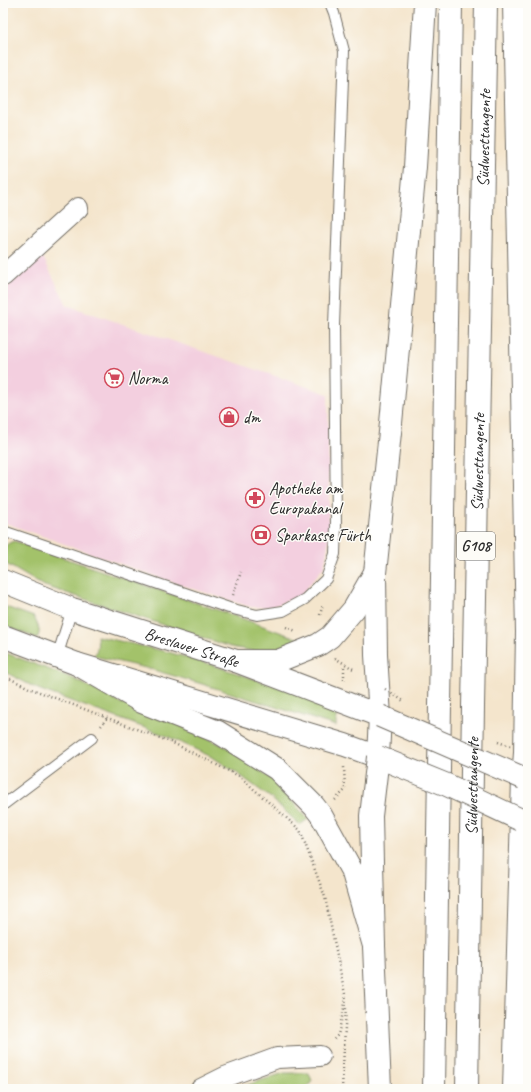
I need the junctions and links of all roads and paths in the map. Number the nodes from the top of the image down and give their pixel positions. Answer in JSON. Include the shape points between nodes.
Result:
{"nodes":[{"id":1,"x":330,"y":3,"type":"edge"},
{"id":2,"x":425,"y":3,"type":"edge"},
{"id":3,"x":451,"y":3,"type":"edge"},
{"id":4,"x":486,"y":3,"type":"edge"},
{"id":5,"x":514,"y":3,"type":"edge"},
{"id":6,"x":78,"y":208,"type":"dead end"},
{"id":7,"x":3,"y":276,"type":"edge"},
{"id":8,"x":3,"y":531,"type":"edge"},
{"id":9,"x":241,"y":572,"type":"dead end"},
{"id":10,"x":375,"y":573,"type":"junction"},
{"id":11,"x":326,"y":579,"type":"junction"},
{"id":12,"x":3,"y":581,"type":"edge"},
{"id":13,"x":229,"y":608,"type":"junction"},
{"id":14,"x":72,"y":609,"type":"junction"},
{"id":15,"x":318,"y":622,"type":"dead end"},
{"id":16,"x":3,"y":636,"type":"edge"},
{"id":17,"x":334,"y":657,"type":"dead end"},
{"id":18,"x":67,"y":660,"type":"junction"},
{"id":19,"x":236,"y":661,"type":"junction"},
{"id":20,"x":344,"y":664,"type":"junction"},
{"id":21,"x":356,"y":670,"type":"dead end"},
{"id":22,"x":3,"y":675,"type":"edge"},
{"id":23,"x":344,"y":680,"type":"dead end"},
{"id":24,"x":385,"y":689,"type":"dead end"},
{"id":25,"x":407,"y":703,"type":"dead end"},
{"id":26,"x":380,"y":716,"type":"junction"},
{"id":27,"x":92,"y":738,"type":"dead end"},
{"id":28,"x":498,"y":742,"type":"dead end"},
{"id":29,"x":513,"y":747,"type":"dead end"},
{"id":30,"x":372,"y":755,"type":"junction"},
{"id":31,"x":344,"y":768,"type":"dead end"},
{"id":32,"x":525,"y":779,"type":"edge"},
{"id":33,"x":332,"y":804,"type":"dead end"},
{"id":34,"x":3,"y":805,"type":"edge"},
{"id":35,"x":525,"y":822,"type":"edge"},
{"id":36,"x":524,"y":912,"type":"edge"},
{"id":37,"x":374,"y":946,"type":"junction"},
{"id":38,"x":346,"y":1000,"type":"junction"},
{"id":39,"x":320,"y":1056,"type":"joint"},
{"id":40,"x":201,"y":1089,"type":"edge"},
{"id":41,"x":342,"y":1089,"type":"edge"},
{"id":42,"x":380,"y":1089,"type":"edge"},
{"id":43,"x":434,"y":1089,"type":"edge"},
{"id":44,"x":467,"y":1089,"type":"edge"},
{"id":45,"x":514,"y":1089,"type":"edge"}],
"edges":[{"from":1,"to":11,"type":"lane","via":[[344,51],[334,326],[336,526],[335,554]]},
{"from":2,"to":10,"type":"main road","via":[[415,167]]},
{"from":3,"to":43,"type":"main road","name":"Südwesttangente","number":"G108"},
{"from":4,"to":44,"type":"main road","name":"Südwesttangente","number":"G108"},
{"from":5,"to":32,"type":"main road","via":[[527,632]]},
{"from":6,"to":7,"type":"street"},
{"from":8,"to":13,"type":"lane"},
{"from":9,"to":13,"type":"path"},
{"from":10,"to":19,"type":"main road","via":[[354,609],[330,637],[318,645],[278,661]]},
{"from":10,"to":26,"type":"main road"},
{"from":11,"to":13,"type":"lane","via":[[305,599],[283,611],[257,615]]},
{"from":11,"to":15,"type":"path","via":[[328,588]]},
{"from":12,"to":14,"type":"main road","name":"Breslauer Straße"},
{"from":14,"to":18,"type":"lane"},
{"from":14,"to":19,"type":"main road","name":"Breslauer Straße"},
{"from":16,"to":18,"type":"main road"},
{"from":17,"to":20,"type":"path"},
{"from":18,"to":30,"type":"main road"},
{"from":18,"to":37,"type":"main road","via":[[142,702],[218,732],[277,770],[321,815],[353,873]]},
{"from":19,"to":26,"type":"main road","name":"Breslauer Straße"},
{"from":20,"to":21,"type":"path"},
{"from":20,"to":23,"type":"path"},
{"from":22,"to":38,"type":"path","via":[[29,688],[173,743],[239,776],[300,830],[325,897]]},
{"from":24,"to":25,"type":"path","bridge":true},
{"from":26,"to":30,"type":"main road"},
{"from":26,"to":32,"type":"main road","name":"Breslauer Straße","bridge":true},
{"from":27,"to":34,"type":"lane"},
{"from":28,"to":29,"type":"path","bridge":true},
{"from":30,"to":35,"type":"main road","bridge":true,"via":[[448,785]]},
{"from":30,"to":37,"type":"main road","bridge":true},
{"from":31,"to":33,"type":"path","via":[[345,790]]},
{"from":32,"to":35,"type":"main road"},
{"from":35,"to":36,"type":"main road"},
{"from":36,"to":45,"type":"main road"},
{"from":37,"to":42,"type":"main road"},
{"from":38,"to":39,"type":"path","via":[[338,1035]]},
{"from":38,"to":41,"type":"path"},
{"from":39,"to":40,"type":"street","via":[[277,1058],[225,1077]]}]}
